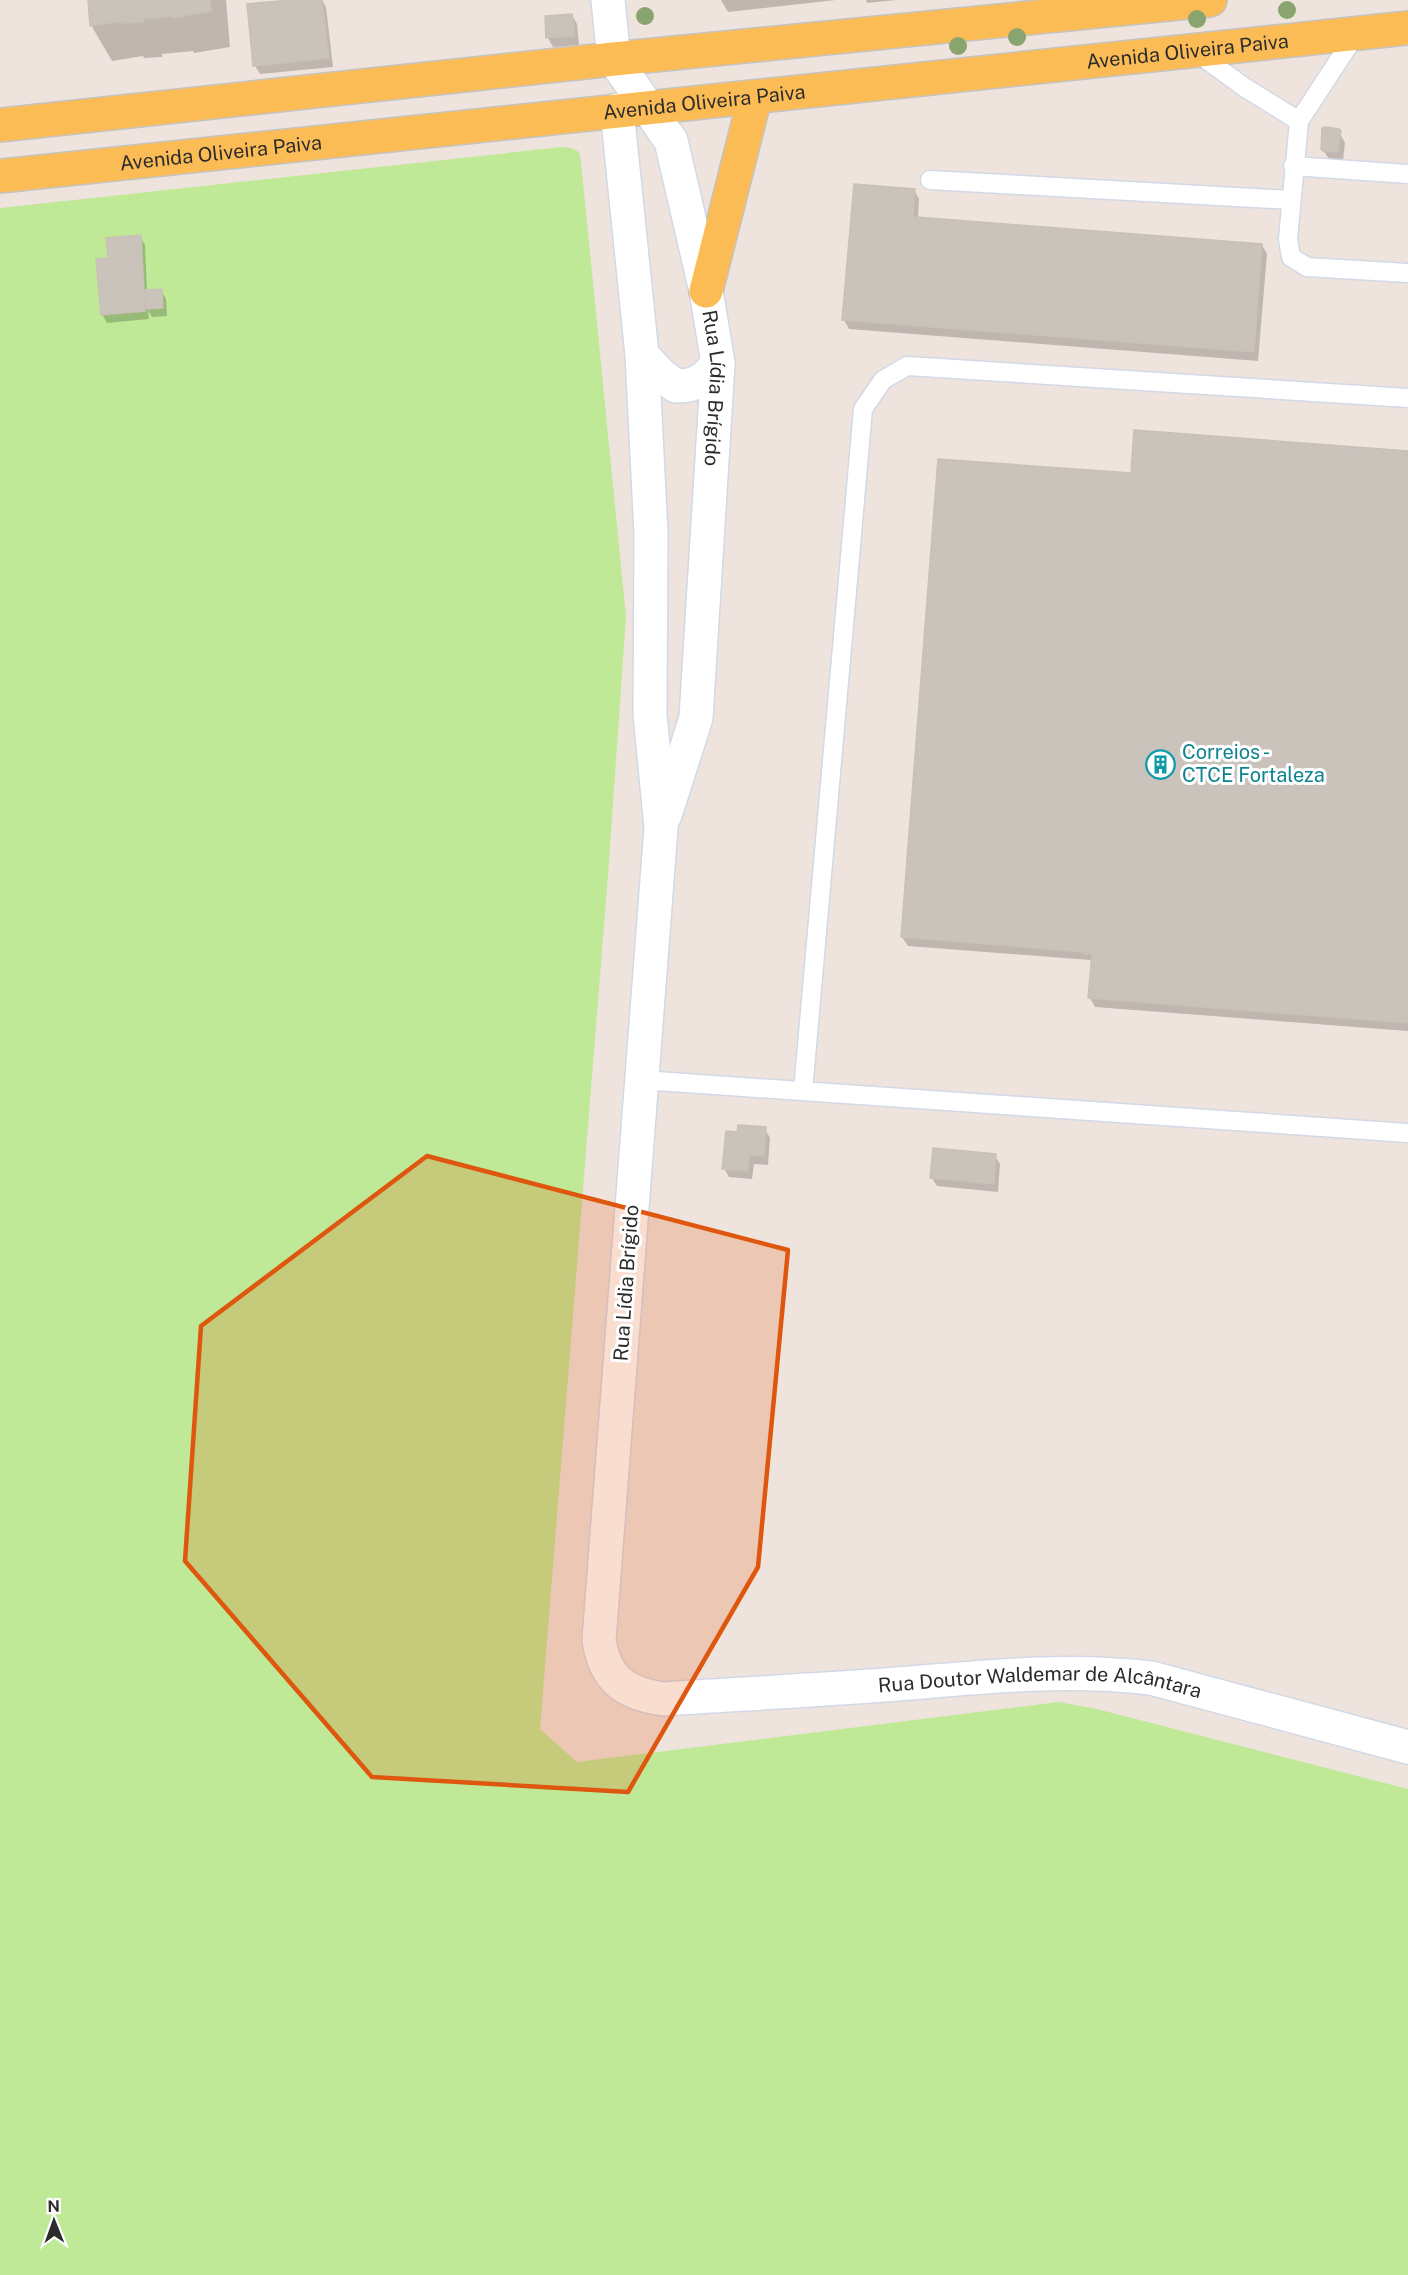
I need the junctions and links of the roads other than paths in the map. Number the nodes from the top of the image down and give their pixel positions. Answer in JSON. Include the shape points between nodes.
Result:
{"nodes":[{"id":1,"x":608,"y":0,"type":"edge"},
{"id":2,"x":1210,"y":0,"type":"edge"},
{"id":3,"x":1408,"y":28,"type":"edge"},
{"id":4,"x":1356,"y":34,"type":"junction"},
{"id":5,"x":1195,"y":51,"type":"junction"},
{"id":6,"x":614,"y":59,"type":"junction"},
{"id":7,"x":755,"y":97,"type":"junction"},
{"id":8,"x":633,"y":109,"type":"junction"},
{"id":9,"x":1299,"y":121,"type":"junction"},
{"id":10,"x":0,"y":125,"type":"edge"},
{"id":11,"x":1293,"y":166,"type":"junction"},
{"id":12,"x":1408,"y":174,"type":"edge"},
{"id":13,"x":0,"y":176,"type":"edge"},
{"id":14,"x":930,"y":180,"type":"dead end"},
{"id":15,"x":1291,"y":200,"type":"junction"},
{"id":16,"x":1408,"y":273,"type":"edge"},
{"id":17,"x":706,"y":291,"type":"junction"},
{"id":18,"x":642,"y":355,"type":"junction"},
{"id":19,"x":718,"y":363,"type":"junction"},
{"id":20,"x":1408,"y":398,"type":"edge"},
{"id":21,"x":661,"y":828,"type":"junction"},
{"id":22,"x":642,"y":1080,"type":"junction"},
{"id":23,"x":803,"y":1091,"type":"junction"},
{"id":24,"x":1408,"y":1133,"type":"edge"},
{"id":25,"x":664,"y":1699,"type":"joint"},
{"id":26,"x":1408,"y":1748,"type":"edge"}],
"edges":[{"from":1,"to":6,"type":"street","name":"Rua Lídia Brígido"},
{"from":2,"to":6,"type":"main road"},
{"from":3,"to":4,"type":"main road","name":"Avenida Oliveira Paiva"},
{"from":4,"to":5,"type":"main road","name":"Avenida Oliveira Paiva"},
{"from":4,"to":9,"type":"lane"},
{"from":5,"to":7,"type":"main road","name":"Avenida Oliveira Paiva"},
{"from":5,"to":9,"type":"lane"},
{"from":6,"to":8,"type":"street","name":"Rua Lídia Brígido"},
{"from":6,"to":10,"type":"main road"},
{"from":7,"to":8,"type":"main road","name":"Avenida Oliveira Paiva"},
{"from":7,"to":17,"type":"main road"},
{"from":8,"to":13,"type":"main road","name":"Avenida Oliveira Paiva"},
{"from":8,"to":17,"type":"street","name":"Rua Lídia Brígido","via":[[671,141]]},
{"from":8,"to":18,"type":"street","name":"Rua Lídia Brígido"},
{"from":9,"to":11,"type":"lane"},
{"from":11,"to":12,"type":"lane"},
{"from":11,"to":15,"type":"lane"},
{"from":14,"to":15,"type":"lane"},
{"from":15,"to":16,"type":"lane","via":[[1291,257],[1307,267]]},
{"from":17,"to":19,"type":"street","name":"Rua Lídia Brígido"},
{"from":18,"to":19,"type":"street","via":[[676,386],[700,383]]},
{"from":18,"to":21,"type":"street","name":"Rua Lídia Brígido","via":[[651,533],[650,714]]},
{"from":19,"to":21,"type":"street","name":"Rua Lídia Brígido","via":[[696,718]]},
{"from":20,"to":23,"type":"lane","via":[[907,366],[883,380],[863,409]]},
{"from":21,"to":22,"type":"street","name":"Rua Lídia Brígido"},
{"from":22,"to":23,"type":"lane"},
{"from":22,"to":25,"type":"street","name":"Rua Lídia Brígido","via":[[599,1640],[601,1654],[616,1681],[631,1692]]},
{"from":23,"to":24,"type":"lane"},
{"from":25,"to":26,"type":"street","name":"Rua Doutor Waldemar de Alcântara","via":[[1038,1673],[1110,1673],[1151,1678]]}]}
